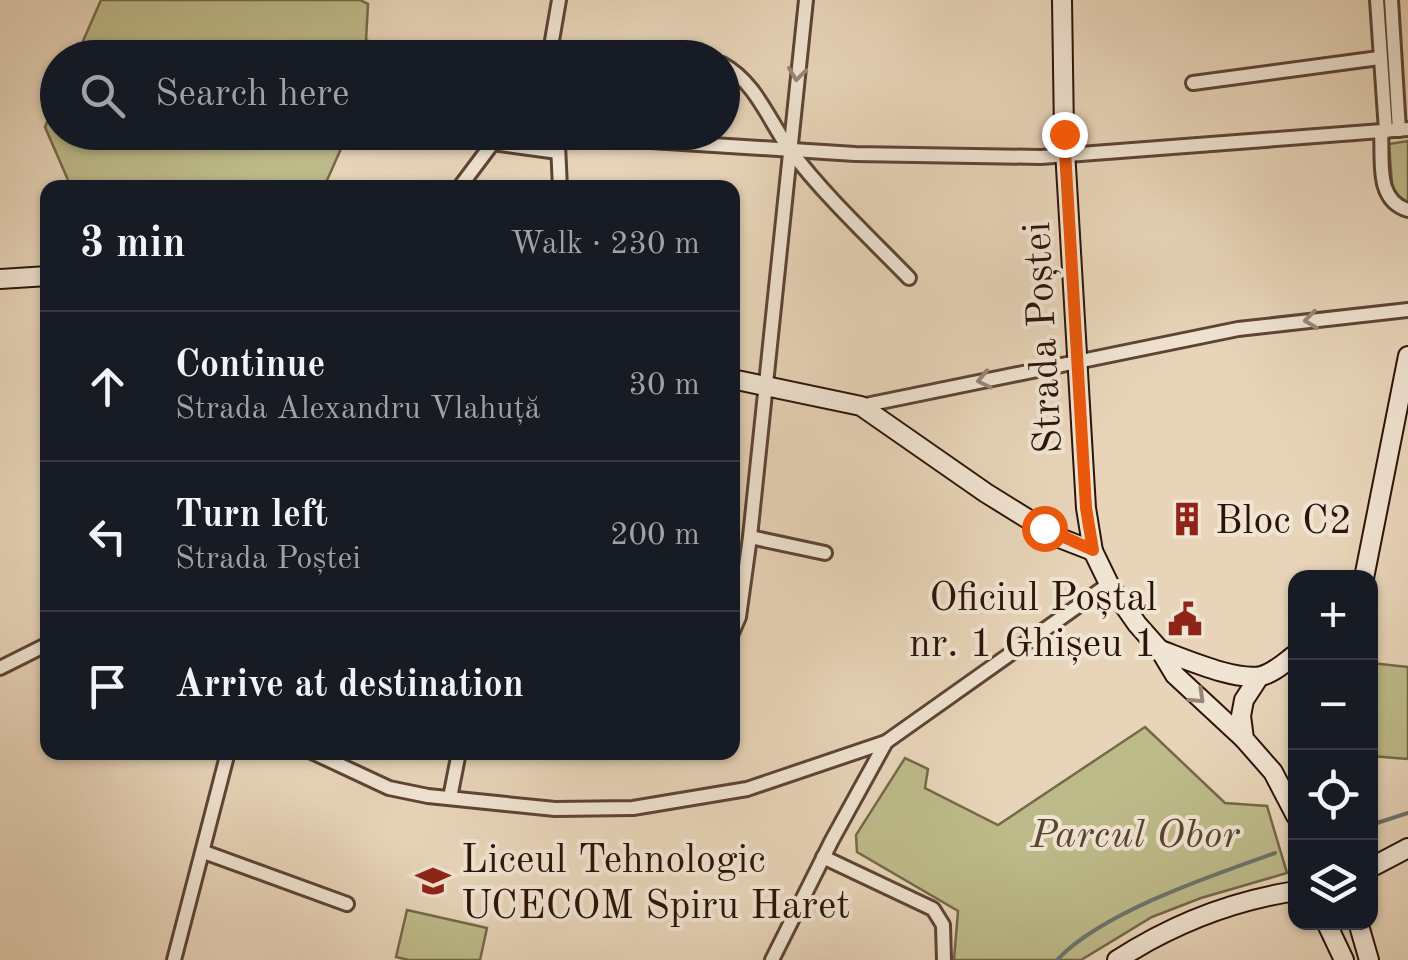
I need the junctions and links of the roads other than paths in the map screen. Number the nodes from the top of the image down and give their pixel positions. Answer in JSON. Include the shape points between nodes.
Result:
{"nodes":[{"id":1,"x":559,"y":0,"type":"edge"},
{"id":2,"x":806,"y":0,"type":"edge"},
{"id":3,"x":1062,"y":0,"type":"edge"},
{"id":4,"x":1377,"y":0,"type":"edge"},
{"id":5,"x":1391,"y":0,"type":"edge"},
{"id":6,"x":552,"y":40,"type":"edge"},
{"id":7,"x":1379,"y":58,"type":"junction"},
{"id":8,"x":740,"y":79,"type":"edge"},
{"id":9,"x":1193,"y":83,"type":"dead end"},
{"id":10,"x":1394,"y":130,"type":"edge"},
{"id":11,"x":740,"y":145,"type":"edge"},
{"id":12,"x":788,"y":148,"type":"junction"},
{"id":13,"x":488,"y":150,"type":"edge"},
{"id":14,"x":549,"y":150,"type":"edge"},
{"id":15,"x":558,"y":152,"type":"joint"},
{"id":16,"x":1065,"y":157,"type":"junction"},
{"id":17,"x":465,"y":180,"type":"edge"},
{"id":18,"x":560,"y":180,"type":"edge"},
{"id":19,"x":1408,"y":210,"type":"edge"},
{"id":20,"x":40,"y":276,"type":"edge"},
{"id":21,"x":908,"y":278,"type":"dead end"},
{"id":22,"x":0,"y":279,"type":"edge"},
{"id":23,"x":1408,"y":310,"type":"edge"},
{"id":24,"x":1408,"y":356,"type":"edge"},
{"id":25,"x":1080,"y":360,"type":"junction"},
{"id":26,"x":740,"y":379,"type":"edge"},
{"id":27,"x":766,"y":384,"type":"junction"},
{"id":28,"x":860,"y":406,"type":"junction"},
{"id":29,"x":750,"y":538,"type":"junction"},
{"id":30,"x":1371,"y":545,"type":"junction"},
{"id":31,"x":1093,"y":550,"type":"junction"},
{"id":32,"x":825,"y":553,"type":"dead end"},
{"id":33,"x":1358,"y":570,"type":"edge"},
{"id":34,"x":1366,"y":570,"type":"edge"},
{"id":35,"x":1110,"y":584,"type":"junction"},
{"id":36,"x":740,"y":610,"type":"edge"},
{"id":37,"x":40,"y":648,"type":"edge"},
{"id":38,"x":1160,"y":650,"type":"junction"},
{"id":39,"x":1288,"y":659,"type":"edge"},
{"id":40,"x":0,"y":668,"type":"edge"},
{"id":41,"x":1266,"y":674,"type":"junction"},
{"id":42,"x":1288,"y":675,"type":"edge"},
{"id":43,"x":1244,"y":739,"type":"junction"},
{"id":44,"x":886,"y":742,"type":"junction"},
{"id":45,"x":226,"y":760,"type":"edge"},
{"id":46,"x":329,"y":760,"type":"edge"},
{"id":47,"x":457,"y":760,"type":"edge"},
{"id":48,"x":450,"y":798,"type":"junction"},
{"id":49,"x":1288,"y":801,"type":"edge"},
{"id":50,"x":1408,"y":848,"type":"edge"},
{"id":51,"x":204,"y":852,"type":"junction"},
{"id":52,"x":823,"y":857,"type":"junction"},
{"id":53,"x":1408,"y":857,"type":"edge"},
{"id":54,"x":1378,"y":865,"type":"edge"},
{"id":55,"x":1288,"y":893,"type":"edge"},
{"id":56,"x":347,"y":904,"type":"dead end"},
{"id":57,"x":1330,"y":930,"type":"edge"},
{"id":58,"x":1360,"y":930,"type":"edge"},
{"id":59,"x":174,"y":960,"type":"edge"},
{"id":60,"x":772,"y":960,"type":"edge"},
{"id":61,"x":944,"y":960,"type":"edge"},
{"id":62,"x":1116,"y":960,"type":"edge"},
{"id":63,"x":1344,"y":960,"type":"edge"},
{"id":64,"x":1369,"y":960,"type":"edge"}],
"edges":[{"from":1,"to":6,"type":"street"},
{"from":2,"to":12,"type":"street","one_way":true},
{"from":3,"to":16,"type":"main road","name":"Strada Poștei"},
{"from":4,"to":7,"type":"street"},
{"from":5,"to":10,"type":"street"},
{"from":7,"to":9,"type":"street"},
{"from":7,"to":10,"type":"street"},
{"from":8,"to":12,"type":"street"},
{"from":10,"to":16,"type":"street"},
{"from":10,"to":19,"type":"street","via":[[1385,192]]},
{"from":11,"to":12,"type":"street"},
{"from":12,"to":16,"type":"street"},
{"from":12,"to":21,"type":"street"},
{"from":12,"to":27,"type":"street"},
{"from":13,"to":17,"type":"street"},
{"from":14,"to":15,"type":"street"},
{"from":15,"to":18,"type":"street"},
{"from":16,"to":25,"type":"main road","name":"Strada Poștei"},
{"from":20,"to":22,"type":"main road"},
{"from":23,"to":25,"type":"street","one_way":true,"via":[[1238,329]]},
{"from":24,"to":30,"type":"main road"},
{"from":25,"to":28,"type":"street","one_way":true},
{"from":25,"to":31,"type":"main road","name":"Strada Poștei"},
{"from":26,"to":27,"type":"main road"},
{"from":27,"to":28,"type":"main road"},
{"from":27,"to":29,"type":"street"},
{"from":28,"to":31,"type":"main road","via":[[1057,537]]},
{"from":29,"to":32,"type":"street"},
{"from":29,"to":36,"type":"street"},
{"from":30,"to":33,"type":"main road"},
{"from":30,"to":34,"type":"main road"},
{"from":31,"to":35,"type":"main road","name":"Strada Poștei"},
{"from":35,"to":38,"type":"main road","name":"Strada Poștei"},
{"from":35,"to":44,"type":"street"},
{"from":37,"to":40,"type":"street"},
{"from":38,"to":41,"type":"main road","via":[[1204,666]]},
{"from":38,"to":43,"type":"main road","name":"Strada Poștei","one_way":true,"via":[[1174,675]]},
{"from":39,"to":41,"type":"main road"},
{"from":41,"to":42,"type":"main road"},
{"from":41,"to":43,"type":"main road","via":[[1244,700]]},
{"from":43,"to":49,"type":"main road","name":"Strada Poștei"},
{"from":44,"to":48,"type":"street","via":[[747,789],[634,808],[555,809]]},
{"from":44,"to":52,"type":"street"},
{"from":45,"to":51,"type":"street"},
{"from":46,"to":48,"type":"street","via":[[389,788]]},
{"from":47,"to":48,"type":"street"},
{"from":50,"to":54,"type":"main road"},
{"from":51,"to":56,"type":"street"},
{"from":51,"to":59,"type":"street"},
{"from":52,"to":60,"type":"street"},
{"from":52,"to":61,"type":"street","via":[[933,909],[943,925]]},
{"from":53,"to":54,"type":"main road"},
{"from":55,"to":62,"type":"main road","via":[[1202,916]]},
{"from":57,"to":63,"type":"main road"},
{"from":58,"to":64,"type":"main road"}]}
